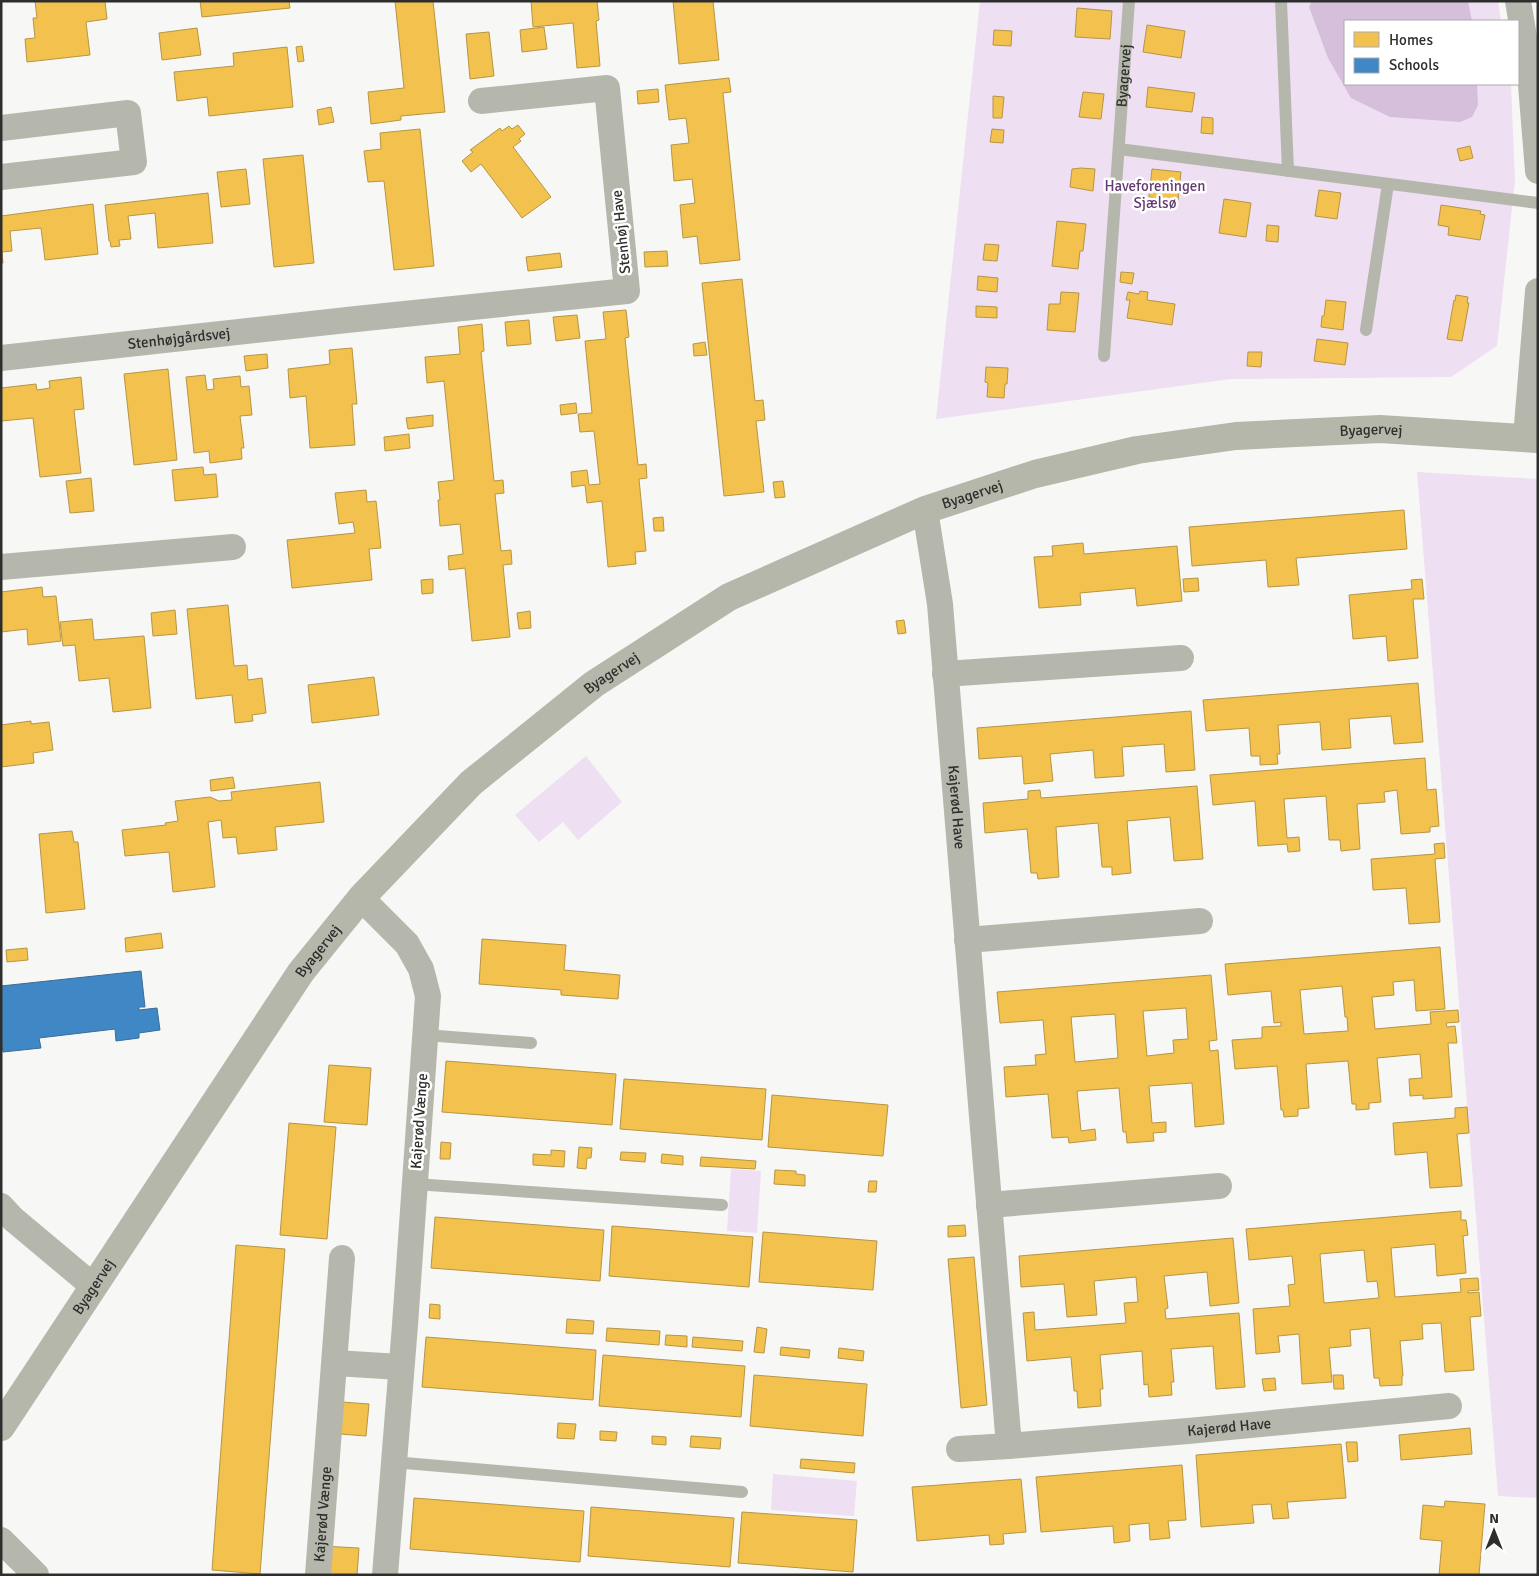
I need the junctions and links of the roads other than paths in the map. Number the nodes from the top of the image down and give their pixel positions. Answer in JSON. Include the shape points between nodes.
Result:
{"nodes":[{"id":1,"x":1129,"y":1,"type":"edge"},
{"id":2,"x":1281,"y":1,"type":"edge"},
{"id":3,"x":1518,"y":1,"type":"edge"},
{"id":4,"x":481,"y":101,"type":"dead end"},
{"id":5,"x":1,"y":128,"type":"edge"},
{"id":6,"x":1119,"y":149,"type":"junction"},
{"id":7,"x":1538,"y":170,"type":"edge"},
{"id":8,"x":1288,"y":171,"type":"junction"},
{"id":9,"x":1,"y":177,"type":"edge"},
{"id":10,"x":1388,"y":184,"type":"junction"},
{"id":11,"x":1538,"y":203,"type":"edge"},
{"id":12,"x":1538,"y":291,"type":"edge"},
{"id":13,"x":356,"y":319,"type":"joint"},
{"id":14,"x":1366,"y":330,"type":"dead end"},
{"id":15,"x":1104,"y":356,"type":"dead end"},
{"id":16,"x":1,"y":358,"type":"edge"},
{"id":17,"x":1532,"y":438,"type":"edge"},
{"id":18,"x":925,"y":510,"type":"junction"},
{"id":19,"x":233,"y":547,"type":"dead end"},
{"id":20,"x":1,"y":567,"type":"edge"},
{"id":21,"x":1181,"y":658,"type":"dead end"},
{"id":22,"x":945,"y":674,"type":"junction"},
{"id":23,"x":361,"y":898,"type":"junction"},
{"id":24,"x":1200,"y":921,"type":"dead end"},
{"id":25,"x":967,"y":940,"type":"junction"},
{"id":26,"x":425,"y":1036,"type":"junction"},
{"id":27,"x":531,"y":1042,"type":"dead end"},
{"id":28,"x":414,"y":1184,"type":"junction"},
{"id":29,"x":1218,"y":1186,"type":"dead end"},
{"id":30,"x":722,"y":1205,"type":"dead end"},
{"id":31,"x":989,"y":1205,"type":"junction"},
{"id":32,"x":1,"y":1206,"type":"edge"},
{"id":33,"x":342,"y":1258,"type":"dead end"},
{"id":34,"x":93,"y":1286,"type":"junction"},
{"id":35,"x":335,"y":1363,"type":"junction"},
{"id":36,"x":400,"y":1367,"type":"junction"},
{"id":37,"x":1449,"y":1406,"type":"dead end"},
{"id":38,"x":1,"y":1427,"type":"edge"},
{"id":39,"x":1009,"y":1446,"type":"junction"},
{"id":40,"x":959,"y":1448,"type":"dead end"},
{"id":41,"x":393,"y":1462,"type":"junction"},
{"id":42,"x":742,"y":1492,"type":"dead end"},
{"id":43,"x":1,"y":1540,"type":"edge"},
{"id":44,"x":36,"y":1575,"type":"edge"},
{"id":45,"x":318,"y":1575,"type":"edge"},
{"id":46,"x":385,"y":1575,"type":"edge"}],
"edges":[{"from":1,"to":6,"type":"lane","name":"Byagervej"},
{"from":2,"to":8,"type":"lane"},
{"from":3,"to":7,"type":"street","via":[[1530,73]]},
{"from":4,"to":13,"type":"street","name":"Stenhøj Have","via":[[607,88],[627,291]]},
{"from":5,"to":9,"type":"street","via":[[128,113],[134,162]]},
{"from":6,"to":8,"type":"lane"},
{"from":6,"to":15,"type":"lane","name":"Byagervej"},
{"from":8,"to":10,"type":"lane"},
{"from":10,"to":11,"type":"lane"},
{"from":10,"to":14,"type":"lane"},
{"from":12,"to":17,"type":"street"},
{"from":13,"to":16,"type":"street","name":"Stenhøjgårdsvej"},
{"from":17,"to":18,"type":"street","name":"Byagervej","via":[[1380,429],[1236,436],[1137,450],[1036,474]]},
{"from":18,"to":22,"type":"street","name":"Kajerød Have","via":[[940,604]]},
{"from":18,"to":23,"type":"street","name":"Byagervej","via":[[729,597],[594,684],[472,783]]},
{"from":19,"to":20,"type":"street"},
{"from":21,"to":22,"type":"street"},
{"from":22,"to":25,"type":"street","name":"Kajerød Have"},
{"from":23,"to":26,"type":"street","name":"Kajerød Vænge","via":[[407,944],[421,969],[428,996]]},
{"from":23,"to":34,"type":"street","name":"Byagervej","via":[[301,972]]},
{"from":24,"to":25,"type":"street"},
{"from":25,"to":31,"type":"street","name":"Kajerød Have"},
{"from":26,"to":27,"type":"lane"},
{"from":26,"to":28,"type":"street","name":"Kajerød Vænge"},
{"from":28,"to":30,"type":"lane"},
{"from":28,"to":36,"type":"street","name":"Kajerød Vænge"},
{"from":29,"to":31,"type":"street"},
{"from":31,"to":39,"type":"street","name":"Kajerød Have"},
{"from":32,"to":34,"type":"street"},
{"from":33,"to":35,"type":"street","name":"Kajerød Vænge"},
{"from":34,"to":38,"type":"street","name":"Byagervej"},
{"from":35,"to":36,"type":"street"},
{"from":35,"to":45,"type":"street","name":"Kajerød Vænge"},
{"from":36,"to":41,"type":"street","name":"Kajerød Vænge"},
{"from":37,"to":39,"type":"street","name":"Kajerød Have"},
{"from":39,"to":40,"type":"street","name":"Kajerød Have"},
{"from":41,"to":42,"type":"lane"},
{"from":41,"to":46,"type":"street","name":"Kajerød Vænge"},
{"from":43,"to":44,"type":"street"}]}
